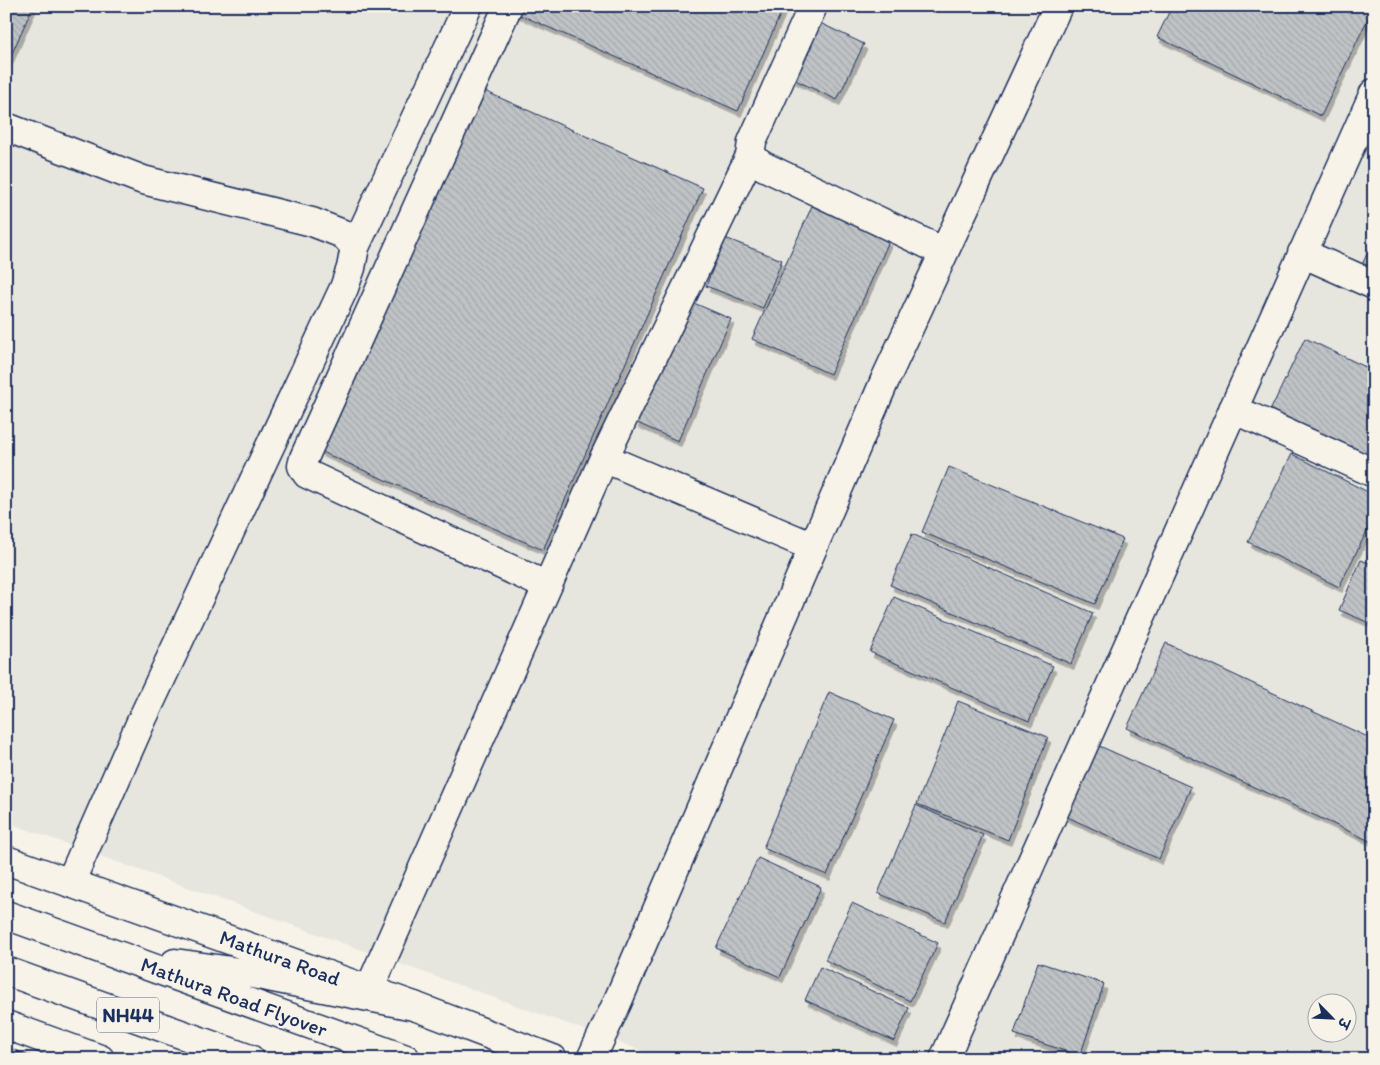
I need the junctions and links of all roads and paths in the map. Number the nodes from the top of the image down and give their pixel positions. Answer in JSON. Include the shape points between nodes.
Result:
{"nodes":[{"id":1,"x":468,"y":6,"type":"edge"},
{"id":2,"x":508,"y":6,"type":"edge"},
{"id":3,"x":813,"y":6,"type":"edge"},
{"id":4,"x":1058,"y":6,"type":"edge"},
{"id":5,"x":1374,"y":93,"type":"edge"},
{"id":6,"x":6,"y":127,"type":"edge"},
{"id":7,"x":750,"y":156,"type":"junction"},
{"id":8,"x":355,"y":247,"type":"junction"},
{"id":9,"x":944,"y":252,"type":"junction"},
{"id":10,"x":1302,"y":253,"type":"junction"},
{"id":11,"x":1374,"y":285,"type":"edge"},
{"id":12,"x":1233,"y":408,"type":"junction"},
{"id":13,"x":604,"y":458,"type":"junction"},
{"id":14,"x":1374,"y":473,"type":"edge"},
{"id":15,"x":813,"y":547,"type":"junction"},
{"id":16,"x":547,"y":586,"type":"junction"},
{"id":17,"x":6,"y":860,"type":"edge"},
{"id":18,"x":70,"y":883,"type":"junction"},
{"id":19,"x":6,"y":915,"type":"edge"},
{"id":20,"x":119,"y":956,"type":"junction"},
{"id":21,"x":6,"y":971,"type":"edge"},
{"id":22,"x":370,"y":990,"type":"junction"},
{"id":23,"x":414,"y":1006,"type":"junction"},
{"id":24,"x":6,"y":1025,"type":"edge"},
{"id":25,"x":100,"y":1059,"type":"edge"},
{"id":26,"x":250,"y":1059,"type":"edge"},
{"id":27,"x":406,"y":1059,"type":"edge"},
{"id":28,"x":553,"y":1059,"type":"edge"},
{"id":29,"x":591,"y":1059,"type":"edge"},
{"id":30,"x":944,"y":1059,"type":"edge"}],
"edges":[{"from":1,"to":8,"type":"main road"},
{"from":2,"to":16,"type":"main road","via":[[302,466],[307,474]]},
{"from":3,"to":7,"type":"main road","via":[[752,142]]},
{"from":4,"to":9,"type":"main road"},
{"from":5,"to":10,"type":"main road"},
{"from":6,"to":8,"type":"main road","via":[[143,180],[312,222],[344,234]]},
{"from":7,"to":9,"type":"main road","via":[[762,166]]},
{"from":7,"to":13,"type":"main road"},
{"from":8,"to":18,"type":"main road","via":[[344,288],[140,724]]},
{"from":9,"to":15,"type":"main road"},
{"from":10,"to":11,"type":"main road"},
{"from":10,"to":12,"type":"main road"},
{"from":12,"to":14,"type":"main road"},
{"from":12,"to":30,"type":"main road"},
{"from":13,"to":15,"type":"main road"},
{"from":13,"to":16,"type":"main road"},
{"from":15,"to":29,"type":"main road"},
{"from":16,"to":22,"type":"main road"},
{"from":17,"to":18,"type":"main road","name":"Mathura Road"},
{"from":18,"to":22,"type":"main road","name":"Mathura Road"},
{"from":19,"to":20,"type":"main road","number":"NH44"},
{"from":20,"to":23,"type":"main road","via":[[252,974]]},
{"from":20,"to":27,"type":"main road","name":"Mathura Road Flyover","number":"NH44"},
{"from":21,"to":26,"type":"main road","number":"NH44"},
{"from":22,"to":23,"type":"main road","name":"Mathura Road"},
{"from":23,"to":28,"type":"main road","name":"Mathura Road"},
{"from":24,"to":25,"type":"main road"}]}
